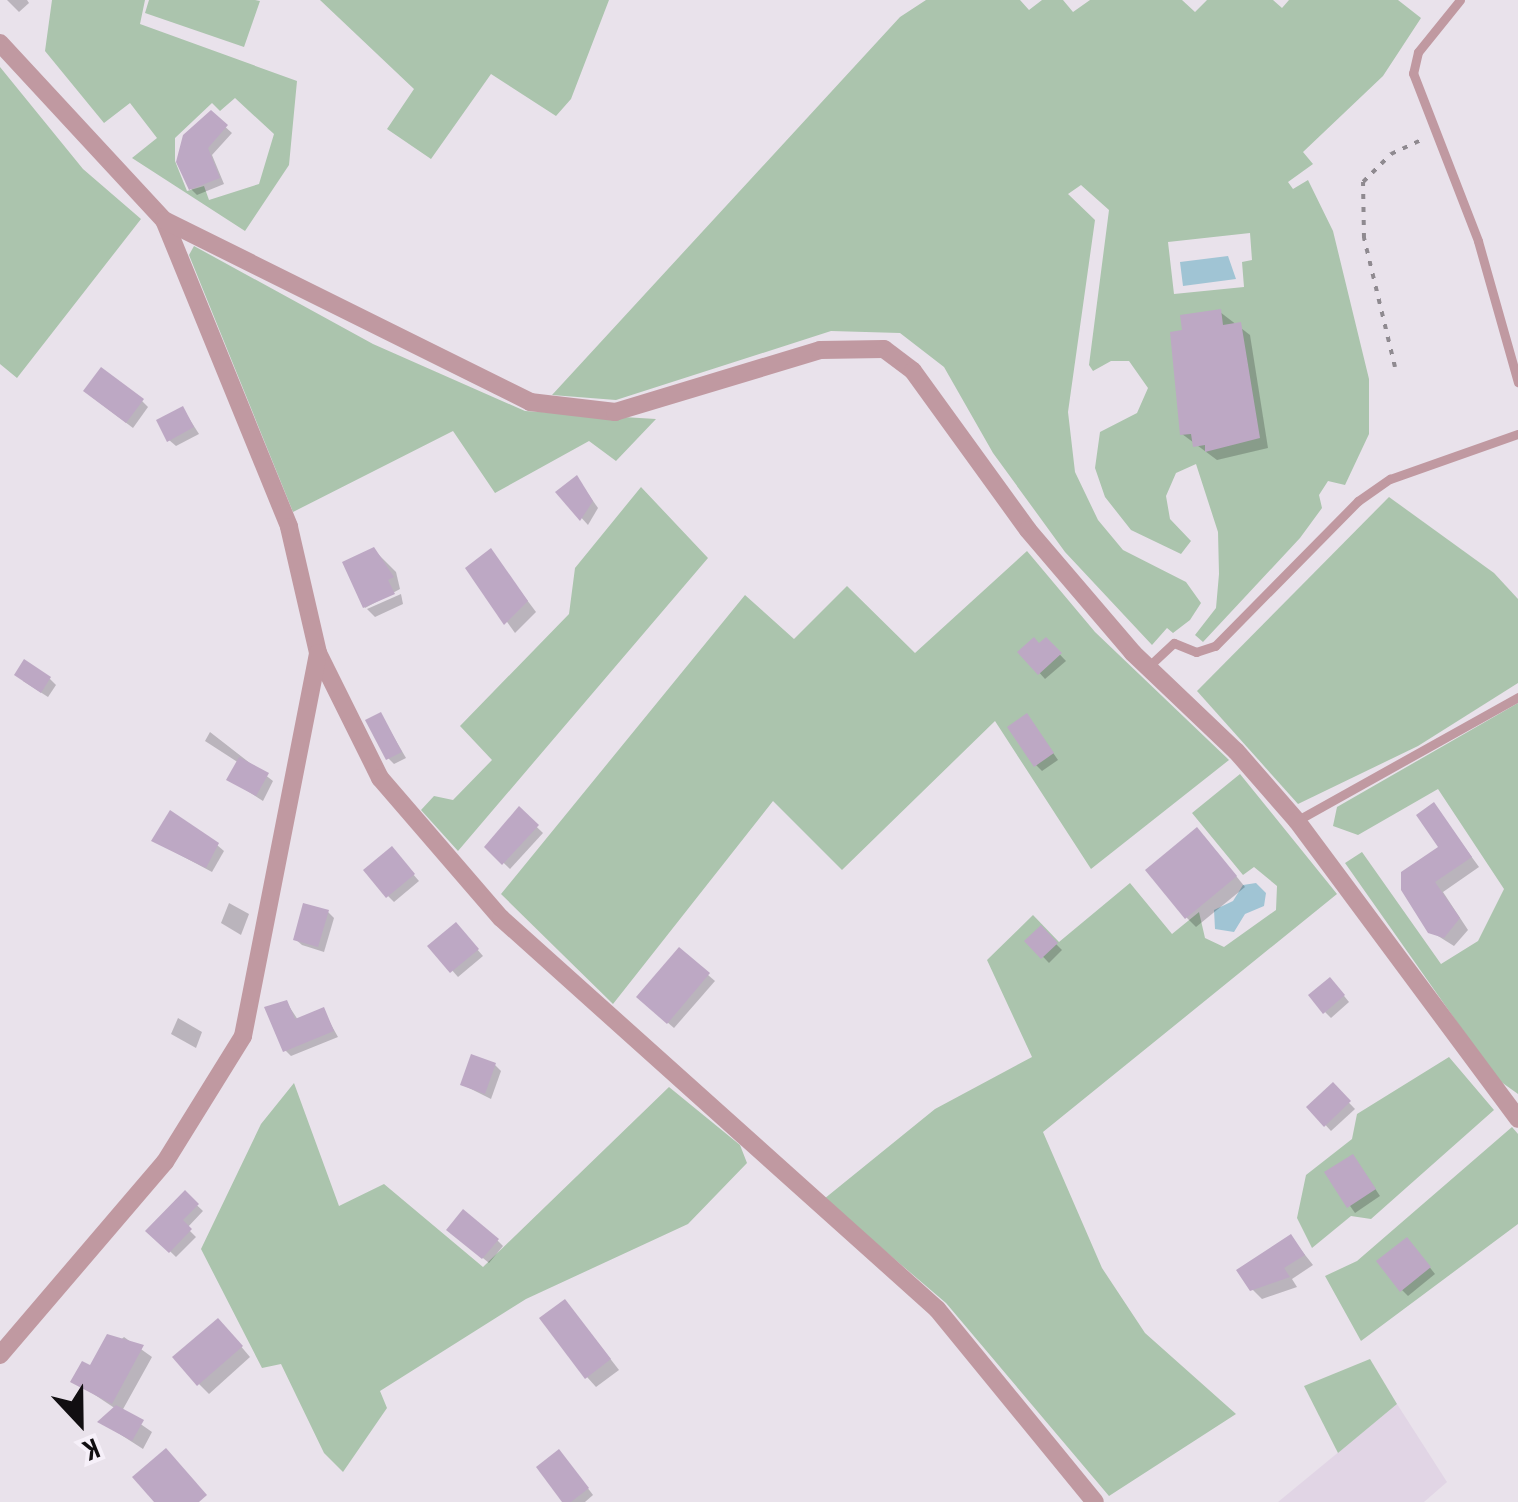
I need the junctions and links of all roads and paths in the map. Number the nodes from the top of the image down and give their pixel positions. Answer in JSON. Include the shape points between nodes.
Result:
{"nodes":[{"id":1,"x":1460,"y":0,"type":"edge"},
{"id":2,"x":0,"y":43,"type":"edge"},
{"id":3,"x":1434,"y":134,"type":"junction"},
{"id":4,"x":164,"y":220,"type":"junction"},
{"id":5,"x":1396,"y":367,"type":"dead end"},
{"id":6,"x":1518,"y":382,"type":"edge"},
{"id":7,"x":1518,"y":434,"type":"edge"},
{"id":8,"x":318,"y":652,"type":"junction"},
{"id":9,"x":1148,"y":667,"type":"junction"},
{"id":10,"x":1518,"y":697,"type":"edge"},
{"id":11,"x":1297,"y":821,"type":"junction"},
{"id":12,"x":1518,"y":1120,"type":"edge"},
{"id":13,"x":0,"y":1355,"type":"edge"},
{"id":14,"x":1094,"y":1502,"type":"edge"}],
"edges":[{"from":1,"to":3,"type":"lane","via":[[1418,52],[1413,74]]},
{"from":2,"to":4,"type":"street"},
{"from":3,"to":5,"type":"path","via":[[1392,154],[1363,182],[1364,238]]},
{"from":3,"to":6,"type":"lane","via":[[1478,241]]},
{"from":4,"to":8,"type":"street","via":[[289,526]]},
{"from":4,"to":9,"type":"street","via":[[530,402],[615,412],[820,350],[884,350],[913,371],[1028,530]]},
{"from":7,"to":9,"type":"lane","via":[[1390,479],[1358,500],[1216,646],[1196,652],[1174,643]]},
{"from":8,"to":13,"type":"street","via":[[243,1036],[164,1162]]},
{"from":8,"to":14,"type":"street","via":[[380,778],[501,918],[937,1309]]},
{"from":9,"to":11,"type":"street"},
{"from":10,"to":11,"type":"lane"},
{"from":11,"to":12,"type":"street"}]}
